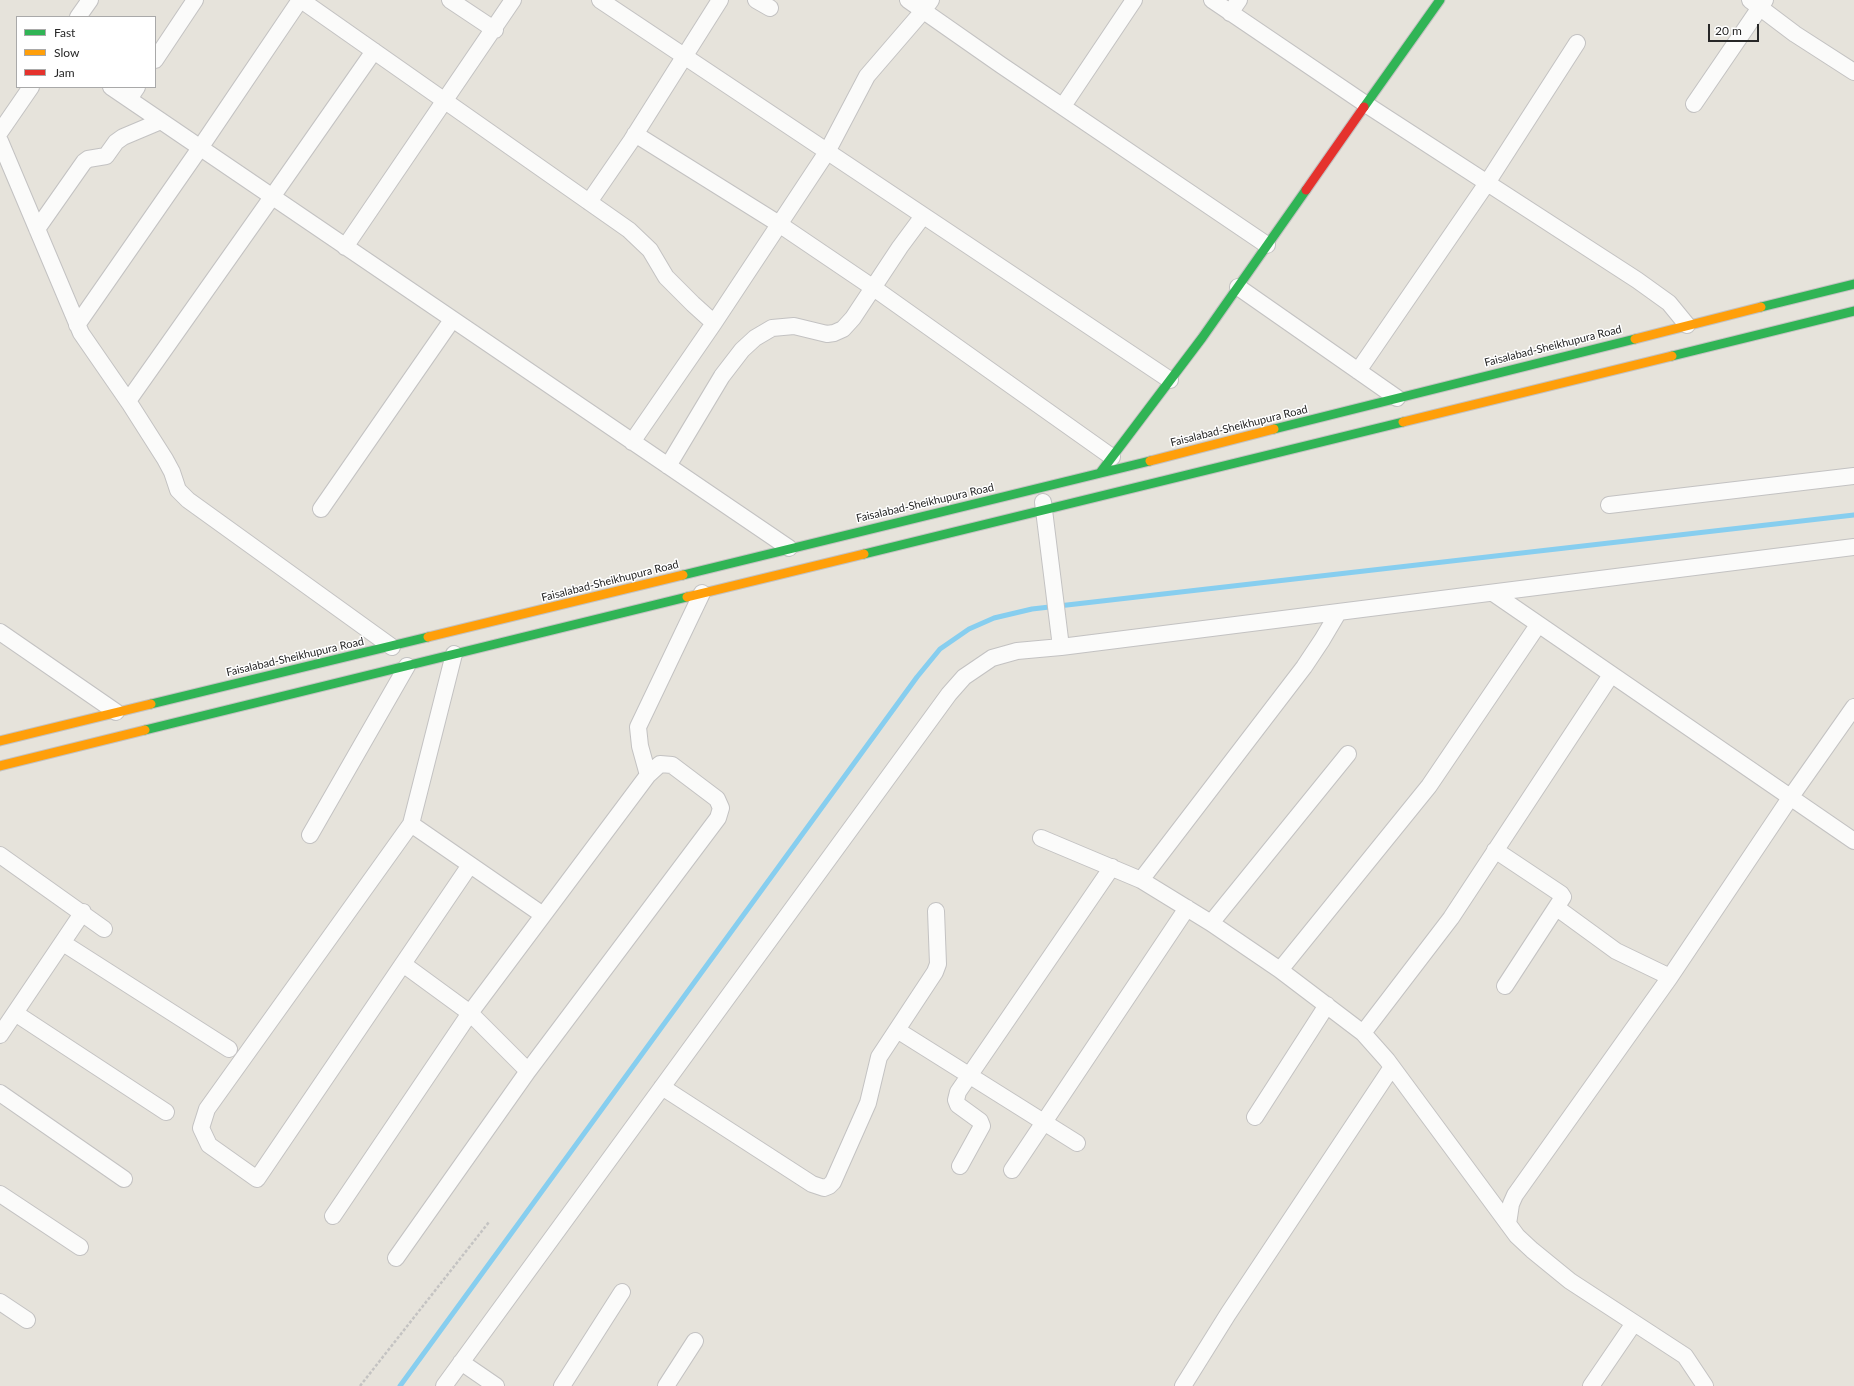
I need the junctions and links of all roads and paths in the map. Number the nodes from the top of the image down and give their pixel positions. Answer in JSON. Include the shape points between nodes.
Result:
{"nodes":[{"id":1,"x":90,"y":0,"type":"edge"},
{"id":2,"x":195,"y":0,"type":"edge"},
{"id":3,"x":301,"y":0,"type":"edge"},
{"id":4,"x":450,"y":0,"type":"edge"},
{"id":5,"x":513,"y":0,"type":"edge"},
{"id":6,"x":600,"y":0,"type":"edge"},
{"id":7,"x":720,"y":0,"type":"edge"},
{"id":8,"x":908,"y":0,"type":"edge"},
{"id":9,"x":1134,"y":0,"type":"edge"},
{"id":10,"x":1212,"y":0,"type":"edge"},
{"id":11,"x":1440,"y":0,"type":"edge"},
{"id":12,"x":1758,"y":3,"type":"edge"},
{"id":13,"x":927,"y":6,"type":"edge"},
{"id":14,"x":1235,"y":6,"type":"edge"},
{"id":15,"x":79,"y":16,"type":"edge"},
{"id":16,"x":495,"y":30,"type":"junction"},
{"id":17,"x":1577,"y":43,"type":"dead end"},
{"id":18,"x":374,"y":51,"type":"junction"},
{"id":19,"x":683,"y":56,"type":"junction"},
{"id":20,"x":156,"y":58,"type":"edge"},
{"id":21,"x":1854,"y":72,"type":"edge"},
{"id":22,"x":29,"y":88,"type":"edge"},
{"id":23,"x":115,"y":88,"type":"edge"},
{"id":24,"x":133,"y":93,"type":"edge"},
{"id":25,"x":445,"y":101,"type":"junction"},
{"id":26,"x":1694,"y":104,"type":"dead end"},
{"id":27,"x":1367,"y":105,"type":"junction"},
{"id":28,"x":1062,"y":106,"type":"junction"},
{"id":29,"x":161,"y":121,"type":"junction"},
{"id":30,"x":0,"y":132,"type":"edge"},
{"id":31,"x":635,"y":134,"type":"junction"},
{"id":32,"x":0,"y":141,"type":"edge"},
{"id":33,"x":200,"y":148,"type":"junction"},
{"id":34,"x":827,"y":152,"type":"junction"},
{"id":35,"x":1487,"y":182,"type":"junction"},
{"id":36,"x":272,"y":197,"type":"junction"},
{"id":37,"x":589,"y":202,"type":"junction"},
{"id":38,"x":924,"y":216,"type":"junction"},
{"id":39,"x":779,"y":224,"type":"junction"},
{"id":40,"x":37,"y":229,"type":"junction"},
{"id":41,"x":1267,"y":245,"type":"junction"},
{"id":42,"x":345,"y":247,"type":"junction"},
{"id":43,"x":1854,"y":284,"type":"edge"},
{"id":44,"x":1238,"y":287,"type":"junction"},
{"id":45,"x":874,"y":288,"type":"junction"},
{"id":46,"x":1854,"y":311,"type":"edge"},
{"id":47,"x":452,"y":320,"type":"junction"},
{"id":48,"x":714,"y":322,"type":"junction"},
{"id":49,"x":77,"y":325,"type":"junction"},
{"id":50,"x":1687,"y":325,"type":"junction"},
{"id":51,"x":1358,"y":371,"type":"junction"},
{"id":52,"x":1170,"y":380,"type":"junction"},
{"id":53,"x":1397,"y":398,"type":"junction"},
{"id":54,"x":128,"y":401,"type":"junction"},
{"id":55,"x":632,"y":442,"type":"junction"},
{"id":56,"x":1112,"y":457,"type":"junction"},
{"id":57,"x":668,"y":466,"type":"junction"},
{"id":58,"x":1100,"y":473,"type":"junction"},
{"id":59,"x":1854,"y":476,"type":"edge"},
{"id":60,"x":1041,"y":488,"type":"junction"},
{"id":61,"x":1609,"y":505,"type":"dead end"},
{"id":62,"x":321,"y":509,"type":"dead end"},
{"id":63,"x":1044,"y":511,"type":"junction"},
{"id":64,"x":1854,"y":547,"type":"edge"},
{"id":65,"x":789,"y":548,"type":"junction"},
{"id":66,"x":702,"y":593,"type":"junction"},
{"id":67,"x":1493,"y":593,"type":"junction"},
{"id":68,"x":1338,"y":613,"type":"junction"},
{"id":69,"x":1538,"y":625,"type":"junction"},
{"id":70,"x":0,"y":632,"type":"edge"},
{"id":71,"x":392,"y":647,"type":"junction"},
{"id":72,"x":1061,"y":647,"type":"junction"},
{"id":73,"x":454,"y":654,"type":"junction"},
{"id":74,"x":407,"y":666,"type":"junction"},
{"id":75,"x":1611,"y":675,"type":"junction"},
{"id":76,"x":1854,"y":707,"type":"edge"},
{"id":77,"x":116,"y":712,"type":"junction"},
{"id":78,"x":0,"y":741,"type":"edge"},
{"id":79,"x":1348,"y":754,"type":"dead end"},
{"id":80,"x":0,"y":766,"type":"edge"},
{"id":81,"x":648,"y":775,"type":"junction"},
{"id":82,"x":1790,"y":798,"type":"junction"},
{"id":83,"x":410,"y":824,"type":"junction"},
{"id":84,"x":310,"y":835,"type":"dead end"},
{"id":85,"x":1041,"y":838,"type":"dead end"},
{"id":86,"x":1854,"y":841,"type":"edge"},
{"id":87,"x":1495,"y":850,"type":"junction"},
{"id":88,"x":0,"y":855,"type":"edge"},
{"id":89,"x":470,"y":865,"type":"junction"},
{"id":90,"x":1112,"y":867,"type":"junction"},
{"id":91,"x":1141,"y":880,"type":"junction"},
{"id":92,"x":1187,"y":908,"type":"junction"},
{"id":93,"x":1557,"y":908,"type":"junction"},
{"id":94,"x":936,"y":911,"type":"dead end"},
{"id":95,"x":83,"y":912,"type":"junction"},
{"id":96,"x":543,"y":916,"type":"junction"},
{"id":97,"x":1211,"y":923,"type":"junction"},
{"id":98,"x":104,"y":929,"type":"dead end"},
{"id":99,"x":63,"y":942,"type":"junction"},
{"id":100,"x":403,"y":964,"type":"junction"},
{"id":101,"x":1280,"y":970,"type":"junction"},
{"id":102,"x":1670,"y":977,"type":"junction"},
{"id":103,"x":1505,"y":986,"type":"dead end"},
{"id":104,"x":1327,"y":1006,"type":"junction"},
{"id":105,"x":15,"y":1013,"type":"junction"},
{"id":106,"x":470,"y":1013,"type":"junction"},
{"id":107,"x":897,"y":1030,"type":"junction"},
{"id":108,"x":1363,"y":1033,"type":"junction"},
{"id":109,"x":0,"y":1035,"type":"edge"},
{"id":110,"x":229,"y":1050,"type":"dead end"},
{"id":111,"x":1392,"y":1067,"type":"junction"},
{"id":112,"x":528,"y":1070,"type":"junction"},
{"id":113,"x":969,"y":1076,"type":"junction"},
{"id":114,"x":662,"y":1087,"type":"junction"},
{"id":115,"x":0,"y":1093,"type":"edge"},
{"id":116,"x":166,"y":1112,"type":"dead end"},
{"id":117,"x":1255,"y":1117,"type":"dead end"},
{"id":118,"x":1045,"y":1122,"type":"junction"},
{"id":119,"x":1077,"y":1143,"type":"dead end"},
{"id":120,"x":960,"y":1166,"type":"dead end"},
{"id":121,"x":1012,"y":1170,"type":"dead end"},
{"id":122,"x":124,"y":1179,"type":"dead end"},
{"id":123,"x":0,"y":1194,"type":"edge"},
{"id":124,"x":333,"y":1216,"type":"dead end"},
{"id":125,"x":489,"y":1222,"type":"dead end"},
{"id":126,"x":1508,"y":1224,"type":"junction"},
{"id":127,"x":80,"y":1247,"type":"dead end"},
{"id":128,"x":396,"y":1258,"type":"dead end"},
{"id":129,"x":622,"y":1292,"type":"dead end"},
{"id":130,"x":0,"y":1302,"type":"edge"},
{"id":131,"x":27,"y":1320,"type":"dead end"},
{"id":132,"x":1634,"y":1324,"type":"junction"},
{"id":133,"x":695,"y":1341,"type":"dead end"},
{"id":134,"x":461,"y":1362,"type":"junction"},
{"id":135,"x":1702,"y":1384,"type":"edge"},
{"id":136,"x":360,"y":1386,"type":"edge"},
{"id":137,"x":444,"y":1386,"type":"edge"},
{"id":138,"x":496,"y":1386,"type":"edge"},
{"id":139,"x":562,"y":1386,"type":"edge"},
{"id":140,"x":666,"y":1386,"type":"edge"},
{"id":141,"x":1183,"y":1386,"type":"edge"},
{"id":142,"x":1591,"y":1386,"type":"edge"}],
"edges":[{"from":1,"to":15,"type":"street"},
{"from":2,"to":20,"type":"street"},
{"from":3,"to":18,"type":"street"},
{"from":3,"to":33,"type":"street"},
{"from":4,"to":16,"type":"street"},
{"from":5,"to":16,"type":"street"},
{"from":6,"to":19,"type":"street"},
{"from":7,"to":19,"type":"street"},
{"from":8,"to":13,"type":"street"},
{"from":9,"to":28,"type":"street"},
{"from":10,"to":14,"type":"street"},
{"from":11,"to":27,"type":"main road"},
{"from":12,"to":21,"type":"street","via":[[1801,39]]},
{"from":12,"to":26,"type":"street"},
{"from":13,"to":28,"type":"street"},
{"from":13,"to":34,"type":"street","via":[[867,76]]},
{"from":14,"to":27,"type":"street"},
{"from":16,"to":25,"type":"street"},
{"from":17,"to":35,"type":"street"},
{"from":18,"to":25,"type":"street"},
{"from":18,"to":36,"type":"street"},
{"from":19,"to":31,"type":"street"},
{"from":19,"to":34,"type":"street"},
{"from":22,"to":30,"type":"street"},
{"from":23,"to":24,"type":"street"},
{"from":24,"to":29,"type":"street"},
{"from":25,"to":37,"type":"street"},
{"from":25,"to":42,"type":"street"},
{"from":27,"to":35,"type":"street"},
{"from":27,"to":41,"type":"main road"},
{"from":28,"to":41,"type":"street"},
{"from":29,"to":33,"type":"street"},
{"from":29,"to":40,"type":"street","via":[[123,137],[106,156],[84,162]]},
{"from":31,"to":37,"type":"street"},
{"from":31,"to":39,"type":"street"},
{"from":32,"to":40,"type":"street"},
{"from":33,"to":36,"type":"street"},
{"from":33,"to":49,"type":"street"},
{"from":34,"to":38,"type":"street"},
{"from":34,"to":39,"type":"street"},
{"from":35,"to":50,"type":"street","via":[[1644,285],[1669,303]]},
{"from":35,"to":51,"type":"street"},
{"from":36,"to":42,"type":"street"},
{"from":36,"to":54,"type":"street"},
{"from":37,"to":48,"type":"street","via":[[639,238],[650,250],[666,277]]},
{"from":38,"to":45,"type":"street","via":[[900,247]]},
{"from":38,"to":52,"type":"street"},
{"from":39,"to":45,"type":"street"},
{"from":39,"to":48,"type":"street"},
{"from":40,"to":49,"type":"street"},
{"from":41,"to":44,"type":"main road"},
{"from":42,"to":47,"type":"street"},
{"from":43,"to":50,"type":"main road","name":"Faisalabad-Sheikhupura Road"},
{"from":44,"to":51,"type":"street"},
{"from":44,"to":52,"type":"main road"},
{"from":45,"to":56,"type":"street"},
{"from":45,"to":57,"type":"street","via":[[848,325],[834,333],[827,334],[786,325],[772,328],[756,338],[732,361]]},
{"from":46,"to":63,"type":"main road"},
{"from":47,"to":55,"type":"street"},
{"from":47,"to":62,"type":"street"},
{"from":48,"to":55,"type":"street"},
{"from":49,"to":54,"type":"street"},
{"from":50,"to":53,"type":"main road","name":"Faisalabad-Sheikhupura Road"},
{"from":51,"to":53,"type":"street"},
{"from":52,"to":56,"type":"main road"},
{"from":53,"to":58,"type":"main road","name":"Faisalabad-Sheikhupura Road"},
{"from":54,"to":71,"type":"street","via":[[168,463],[175,485],[181,494]]},
{"from":55,"to":57,"type":"street"},
{"from":56,"to":58,"type":"main road"},
{"from":57,"to":65,"type":"street"},
{"from":58,"to":60,"type":"main road","name":"Faisalabad-Sheikhupura Road"},
{"from":59,"to":61,"type":"street"},
{"from":60,"to":63,"type":"street"},
{"from":60,"to":65,"type":"main road","name":"Faisalabad-Sheikhupura Road"},
{"from":63,"to":66,"type":"main road"},
{"from":63,"to":72,"type":"street"},
{"from":64,"to":67,"type":"street"},
{"from":65,"to":71,"type":"main road","name":"Faisalabad-Sheikhupura Road"},
{"from":66,"to":73,"type":"main road"},
{"from":66,"to":81,"type":"street","via":[[638,727]]},
{"from":67,"to":68,"type":"street"},
{"from":67,"to":69,"type":"street"},
{"from":68,"to":72,"type":"street"},
{"from":68,"to":91,"type":"street","via":[[1304,667]]},
{"from":69,"to":75,"type":"street"},
{"from":69,"to":101,"type":"street","via":[[1429,786]]},
{"from":70,"to":77,"type":"street"},
{"from":71,"to":77,"type":"main road","name":"Faisalabad-Sheikhupura Road"},
{"from":72,"to":114,"type":"street","via":[[1004,654],[992,658],[964,677]]},
{"from":73,"to":74,"type":"main road"},
{"from":73,"to":83,"type":"street"},
{"from":74,"to":80,"type":"main road"},
{"from":74,"to":84,"type":"street"},
{"from":75,"to":82,"type":"street"},
{"from":75,"to":87,"type":"street"},
{"from":76,"to":82,"type":"street"},
{"from":77,"to":78,"type":"main road","name":"Faisalabad-Sheikhupura Road"},
{"from":79,"to":97,"type":"street"},
{"from":81,"to":96,"type":"street"},
{"from":81,"to":112,"type":"street","via":[[660,764],[672,765],[717,799],[721,808],[718,818]]},
{"from":82,"to":86,"type":"street"},
{"from":82,"to":102,"type":"street"},
{"from":83,"to":89,"type":"street"},
{"from":83,"to":100,"type":"street","via":[[208,1109],[201,1128],[209,1145],[257,1179]]},
{"from":85,"to":90,"type":"street"},
{"from":87,"to":93,"type":"street","via":[[1562,894],[1562,900]]},
{"from":87,"to":108,"type":"street","via":[[1451,918]]},
{"from":88,"to":95,"type":"street"},
{"from":89,"to":96,"type":"street"},
{"from":89,"to":100,"type":"street"},
{"from":90,"to":91,"type":"street"},
{"from":90,"to":113,"type":"street"},
{"from":91,"to":92,"type":"street"},
{"from":92,"to":97,"type":"street"},
{"from":92,"to":118,"type":"street"},
{"from":93,"to":102,"type":"street","via":[[1616,951]]},
{"from":93,"to":103,"type":"street"},
{"from":94,"to":107,"type":"street","via":[[938,964]]},
{"from":95,"to":98,"type":"street"},
{"from":95,"to":99,"type":"street"},
{"from":96,"to":106,"type":"street"},
{"from":97,"to":101,"type":"street"},
{"from":99,"to":105,"type":"street"},
{"from":99,"to":110,"type":"street"},
{"from":100,"to":106,"type":"street"},
{"from":101,"to":104,"type":"street"},
{"from":102,"to":126,"type":"street","via":[[1515,1195]]},
{"from":104,"to":108,"type":"street"},
{"from":104,"to":117,"type":"street"},
{"from":105,"to":109,"type":"street"},
{"from":105,"to":116,"type":"street"},
{"from":106,"to":112,"type":"street"},
{"from":106,"to":124,"type":"street"},
{"from":107,"to":113,"type":"street"},
{"from":107,"to":114,"type":"street","via":[[879,1057],[868,1103],[833,1182],[824,1188],[812,1184]]},
{"from":108,"to":111,"type":"street"},
{"from":111,"to":126,"type":"street"},
{"from":111,"to":141,"type":"street"},
{"from":112,"to":128,"type":"street"},
{"from":113,"to":118,"type":"street"},
{"from":113,"to":120,"type":"street","via":[[958,1092],[956,1103],[980,1121],[982,1126]]},
{"from":114,"to":134,"type":"street"},
{"from":115,"to":122,"type":"street"},
{"from":118,"to":119,"type":"street"},
{"from":118,"to":121,"type":"street"},
{"from":123,"to":127,"type":"street"},
{"from":125,"to":136,"type":"path"},
{"from":126,"to":132,"type":"street","via":[[1532,1250],[1570,1281]]},
{"from":129,"to":139,"type":"street"},
{"from":130,"to":131,"type":"street"},
{"from":132,"to":135,"type":"street","via":[[1685,1356]]},
{"from":132,"to":142,"type":"street"},
{"from":133,"to":140,"type":"street"},
{"from":134,"to":137,"type":"street"},
{"from":134,"to":138,"type":"street"}]}
